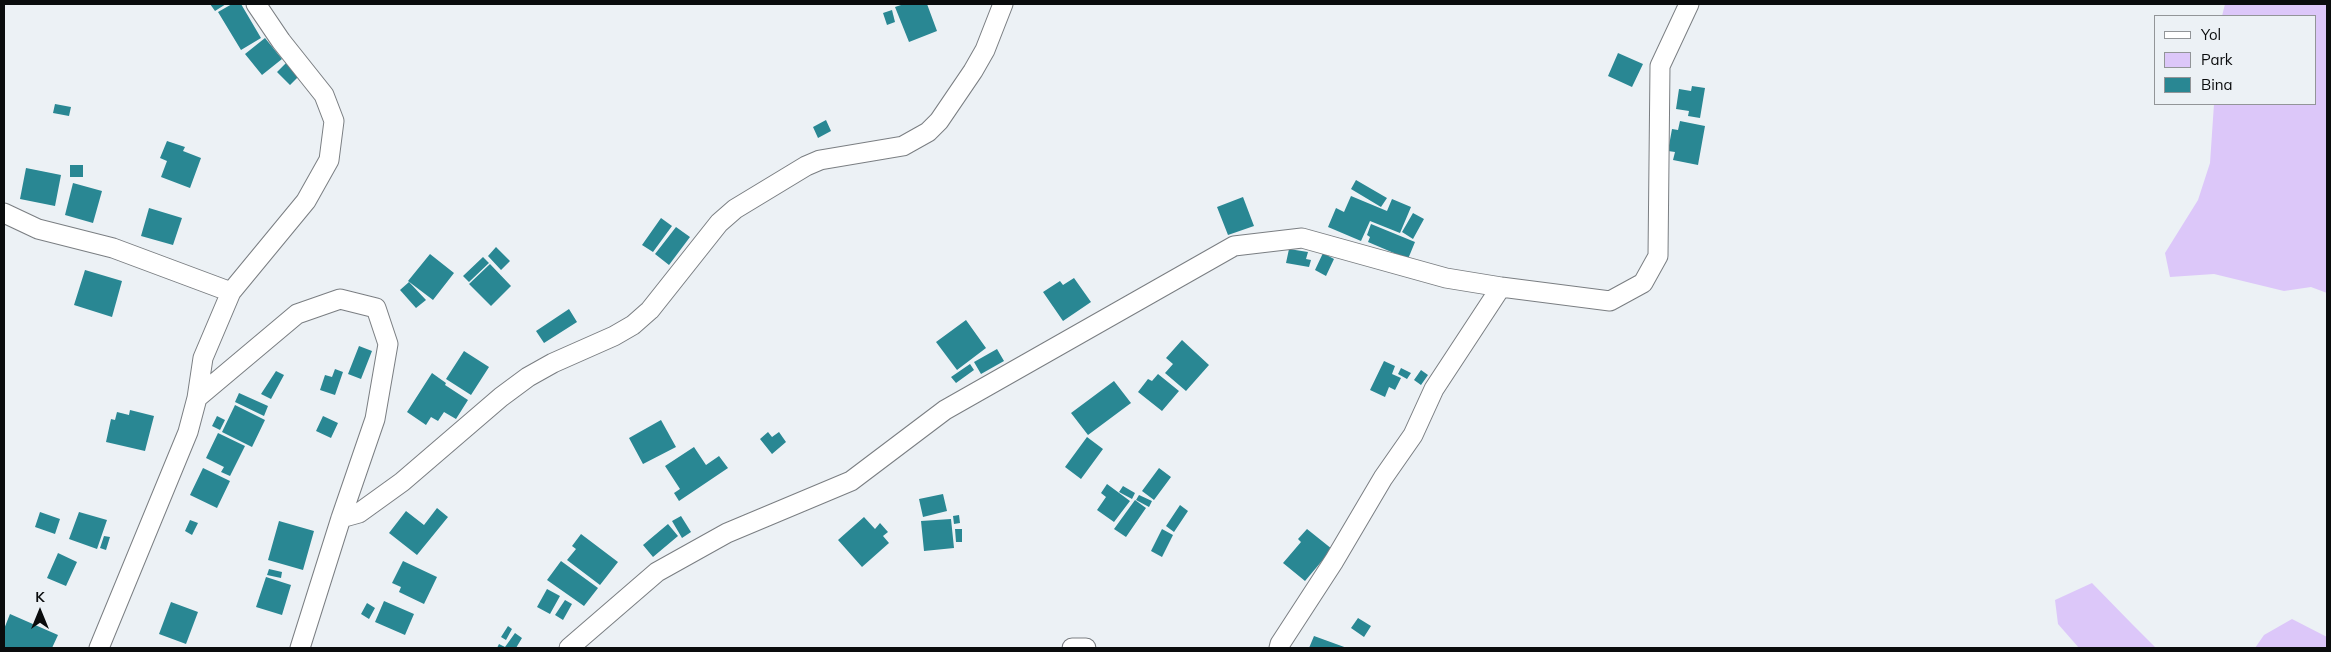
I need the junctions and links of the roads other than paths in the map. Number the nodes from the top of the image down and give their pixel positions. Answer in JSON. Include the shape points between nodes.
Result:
{"nodes":[{"id":1,"x":256,"y":4,"type":"edge"},
{"id":2,"x":1003,"y":4,"type":"edge"},
{"id":3,"x":1689,"y":4,"type":"edge"},
{"id":4,"x":4,"y":213,"type":"edge"},
{"id":5,"x":1500,"y":287,"type":"junction"},
{"id":6,"x":231,"y":292,"type":"junction"},
{"id":7,"x":197,"y":398,"type":"junction"},
{"id":8,"x":341,"y":518,"type":"junction"},
{"id":9,"x":99,"y":648,"type":"edge"},
{"id":10,"x":300,"y":648,"type":"edge"},
{"id":11,"x":570,"y":648,"type":"edge"},
{"id":12,"x":1072,"y":648,"type":"edge"},
{"id":13,"x":1086,"y":648,"type":"edge"},
{"id":14,"x":1279,"y":648,"type":"edge"}],
"edges":[{"from":1,"to":6,"type":"street","via":[[324,95],[334,120],[329,160],[306,201]]},
{"from":2,"to":8,"type":"street","via":[[986,50],[939,121],[928,132],[903,146],[820,160],[735,209],[719,224],[650,310],[633,324],[528,378],[501,396],[402,482],[359,513]]},
{"from":3,"to":5,"type":"street","via":[[1660,66],[1658,256],[1643,283],[1610,301]]},
{"from":4,"to":6,"type":"street","via":[[38,229],[114,248]]},
{"from":5,"to":11,"type":"street","via":[[1446,278],[1302,238],[1234,246],[945,410],[851,481],[728,533],[657,572]]},
{"from":5,"to":14,"type":"street","via":[[1434,389],[1413,436],[1383,478]]},
{"from":6,"to":7,"type":"street","via":[[203,358]]},
{"from":7,"to":8,"type":"street","via":[[297,314],[340,299],[376,308],[388,344],[375,419]]},
{"from":7,"to":9,"type":"street","via":[[188,432]]},
{"from":8,"to":10,"type":"street"},
{"from":12,"to":13,"type":"street"}]}
